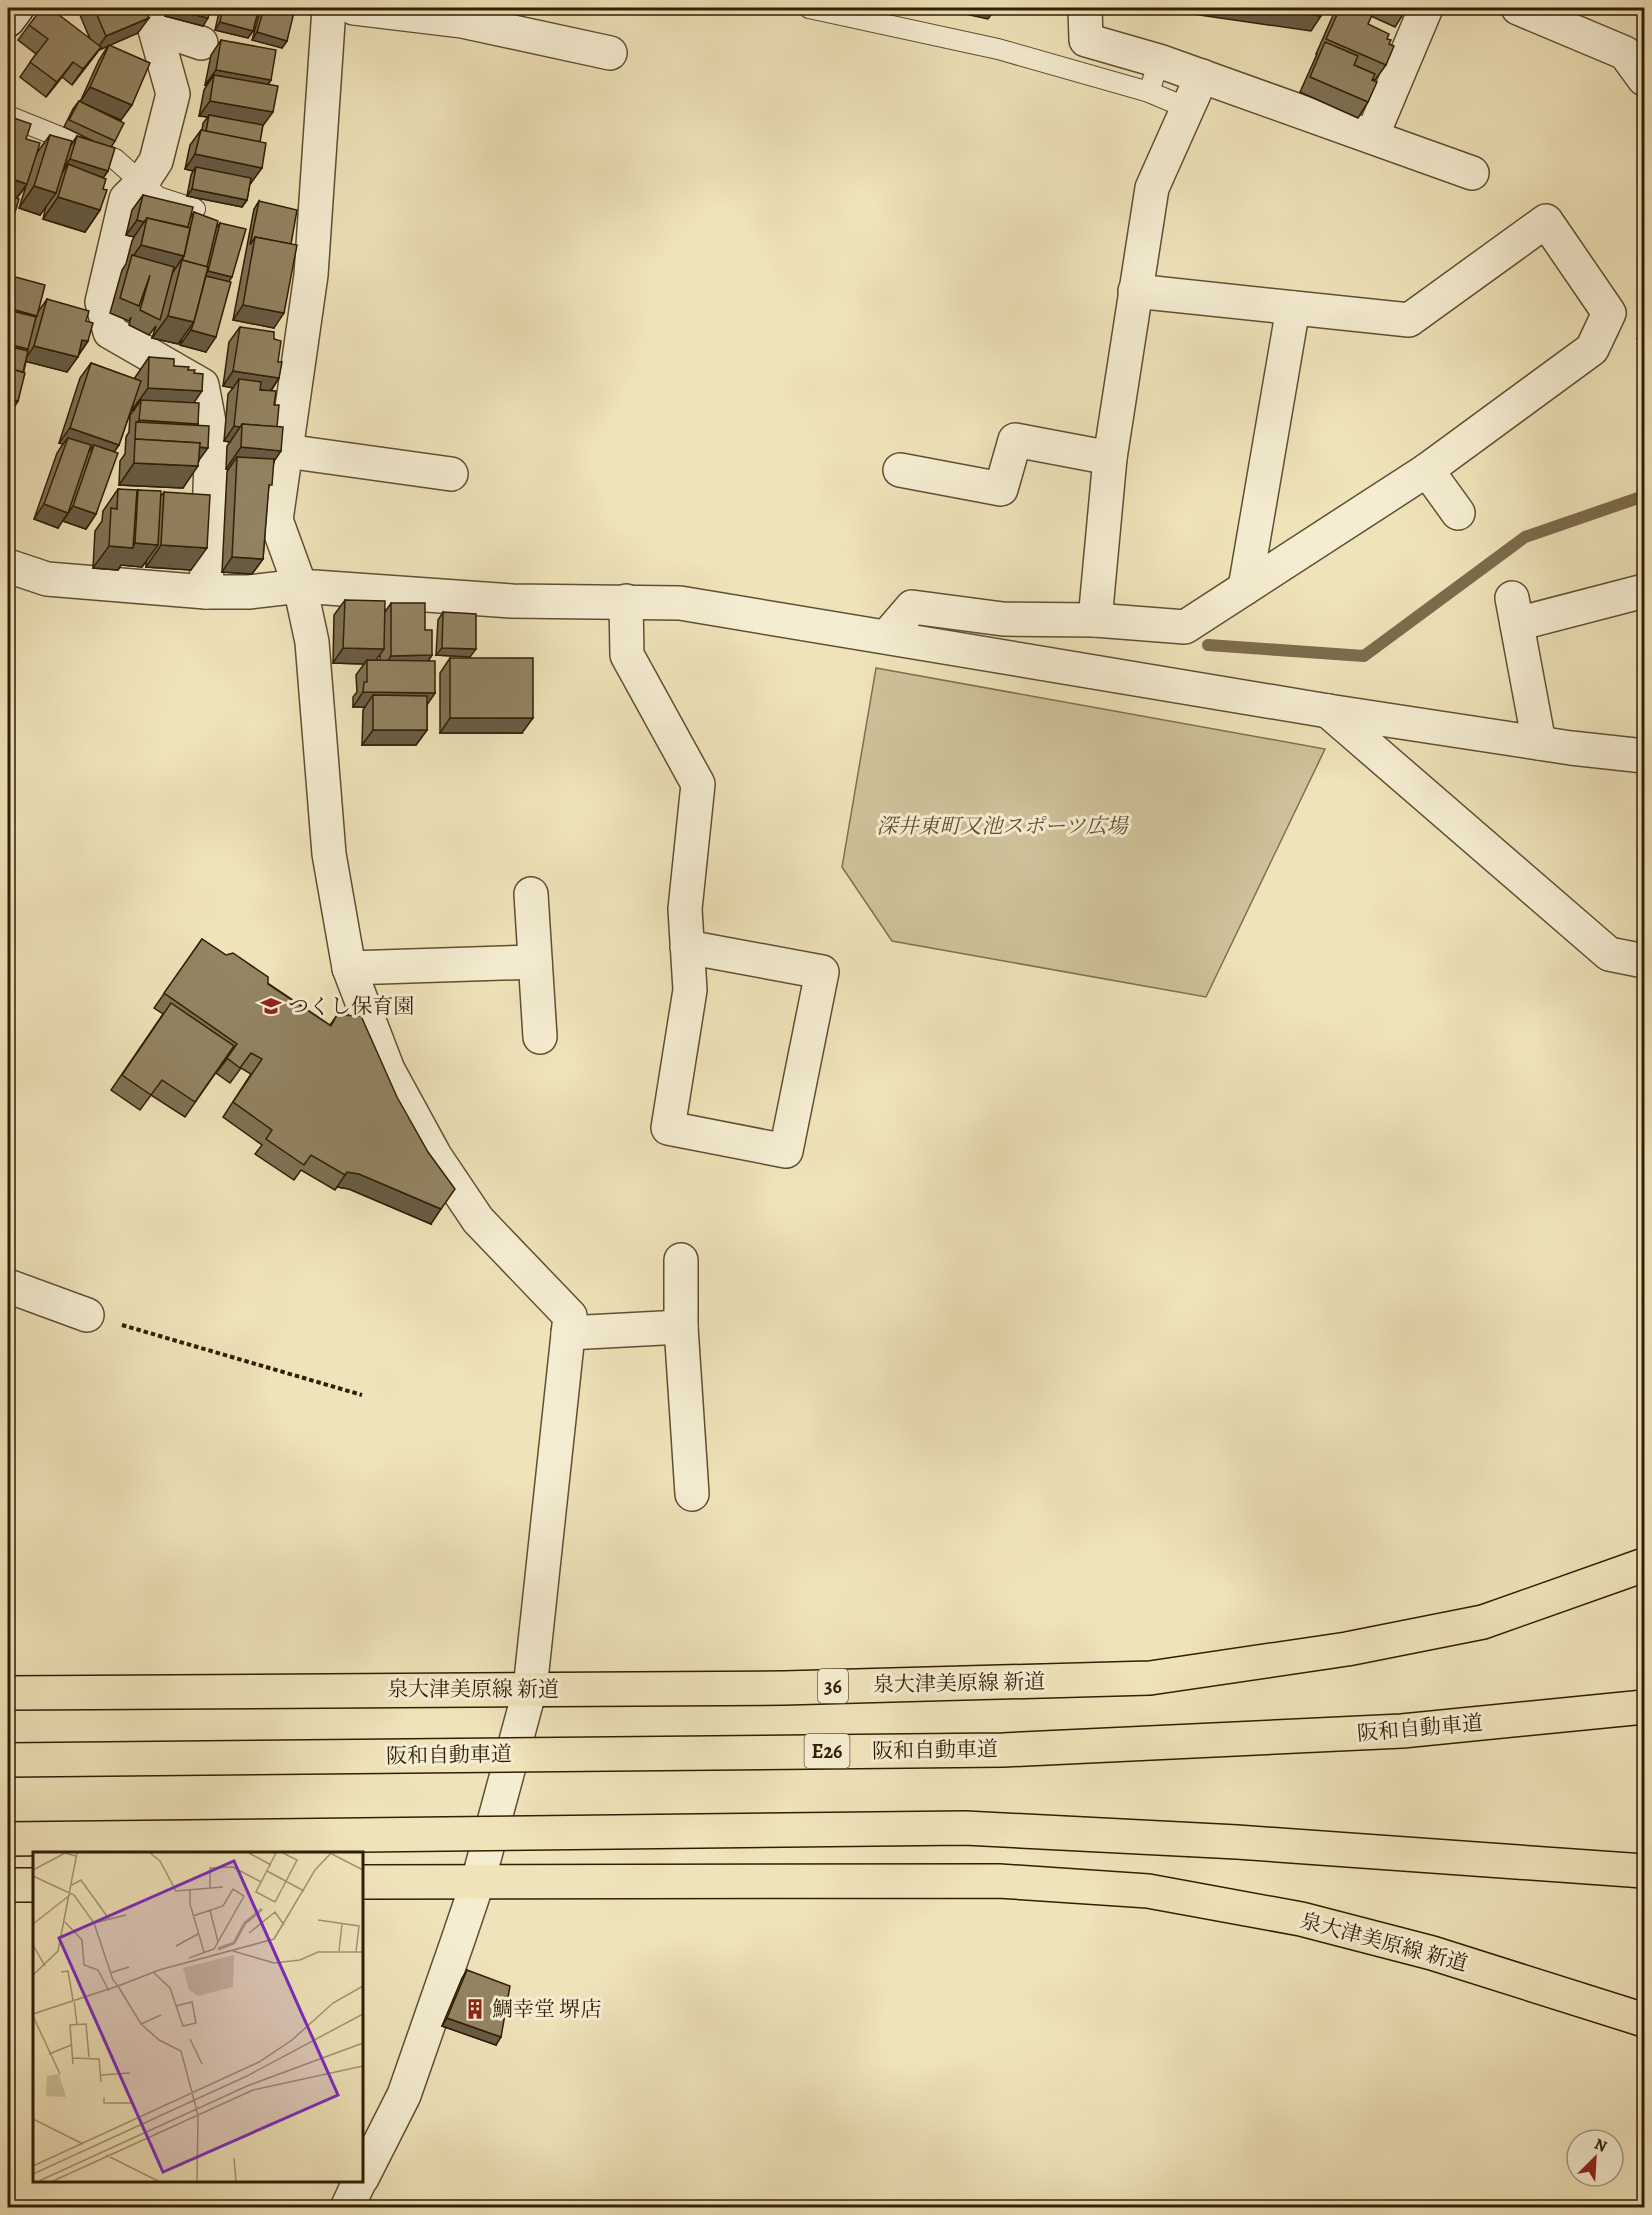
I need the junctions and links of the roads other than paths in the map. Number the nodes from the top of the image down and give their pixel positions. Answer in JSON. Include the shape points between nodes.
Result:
{"nodes":[{"id":1,"x":17,"y":8,"type":"edge"},
{"id":2,"x":329,"y":8,"type":"edge"},
{"id":3,"x":354,"y":8,"type":"edge"},
{"id":4,"x":809,"y":8,"type":"edge"},
{"id":5,"x":1084,"y":8,"type":"edge"},
{"id":6,"x":1426,"y":8,"type":"edge"},
{"id":7,"x":1518,"y":8,"type":"edge"},
{"id":8,"x":461,"y":14,"type":"edge"},
{"id":9,"x":152,"y":17,"type":"edge"},
{"id":10,"x":8,"y":20,"type":"edge"},
{"id":11,"x":201,"y":43,"type":"dead end"},
{"id":12,"x":610,"y":53,"type":"dead end"},
{"id":13,"x":1160,"y":61,"type":"junction"},
{"id":14,"x":1202,"y":76,"type":"junction"},
{"id":15,"x":1644,"y":79,"type":"edge"},
{"id":16,"x":1149,"y":92,"type":"junction"},
{"id":17,"x":1187,"y":108,"type":"junction"},
{"id":18,"x":8,"y":116,"type":"edge"},
{"id":19,"x":1372,"y":136,"type":"junction"},
{"id":20,"x":1472,"y":172,"type":"dead end"},
{"id":21,"x":141,"y":184,"type":"junction"},
{"id":22,"x":195,"y":208,"type":"edge"},
{"id":23,"x":1135,"y":291,"type":"junction"},
{"id":24,"x":1293,"y":308,"type":"junction"},
{"id":25,"x":286,"y":451,"type":"junction"},
{"id":26,"x":1110,"y":458,"type":"junction"},
{"id":27,"x":900,"y":470,"type":"dead end"},
{"id":28,"x":1427,"y":470,"type":"junction"},
{"id":29,"x":451,"y":474,"type":"dead end"},
{"id":30,"x":1458,"y":513,"type":"dead end"},
{"id":31,"x":8,"y":566,"type":"edge"},
{"id":32,"x":300,"y":586,"type":"junction"},
{"id":33,"x":1245,"y":588,"type":"junction"},
{"id":34,"x":1644,"y":591,"type":"edge"},
{"id":35,"x":206,"y":592,"type":"junction"},
{"id":36,"x":626,"y":601,"type":"junction"},
{"id":37,"x":1095,"y":620,"type":"junction"},
{"id":38,"x":888,"y":635,"type":"junction"},
{"id":39,"x":1328,"y":711,"type":"junction"},
{"id":40,"x":1539,"y":743,"type":"junction"},
{"id":41,"x":1644,"y":756,"type":"edge"},
{"id":42,"x":531,"y":894,"type":"dead end"},
{"id":43,"x":687,"y":947,"type":"junction"},
{"id":44,"x":1644,"y":961,"type":"edge"},
{"id":45,"x":535,"y":962,"type":"junction"},
{"id":46,"x":349,"y":968,"type":"junction"},
{"id":47,"x":540,"y":1037,"type":"dead end"},
{"id":48,"x":681,"y":1260,"type":"dead end"},
{"id":49,"x":8,"y":1286,"type":"edge"},
{"id":50,"x":87,"y":1315,"type":"road end"},
{"id":51,"x":681,"y":1327,"type":"junction"},
{"id":52,"x":568,"y":1333,"type":"junction"},
{"id":53,"x":692,"y":1494,"type":"dead end"},
{"id":54,"x":1644,"y":1565,"type":"edge"},
{"id":55,"x":530,"y":1689,"type":"junction"},
{"id":56,"x":8,"y":1693,"type":"edge"},
{"id":57,"x":1644,"y":1707,"type":"edge"},
{"id":58,"x":8,"y":1760,"type":"edge"},
{"id":59,"x":8,"y":1839,"type":"edge"},
{"id":60,"x":1644,"y":1871,"type":"edge"},
{"id":61,"x":478,"y":1881,"type":"junction"},
{"id":62,"x":363,"y":1882,"type":"edge"},
{"id":63,"x":8,"y":1885,"type":"edge"},
{"id":64,"x":33,"y":1885,"type":"edge"},
{"id":65,"x":1644,"y":2020,"type":"edge"},
{"id":66,"x":363,"y":2175,"type":"edge"},
{"id":67,"x":359,"y":2182,"type":"edge"},
{"id":68,"x":346,"y":2208,"type":"edge"}],
"edges":[{"from":1,"to":10,"type":"street"},
{"from":2,"to":25,"type":"street","via":[[311,275]]},
{"from":3,"to":8,"type":"street"},
{"from":4,"to":16,"type":"lane","via":[[998,49]]},
{"from":5,"to":13,"type":"street","via":[[1086,40]]},
{"from":6,"to":19,"type":"street"},
{"from":7,"to":15,"type":"street","via":[[1625,53]]},
{"from":8,"to":12,"type":"street"},
{"from":9,"to":11,"type":"street"},
{"from":9,"to":21,"type":"street","via":[[173,94],[156,161]]},
{"from":13,"to":14,"type":"street"},
{"from":13,"to":16,"type":"lane"},
{"from":14,"to":17,"type":"street"},
{"from":14,"to":19,"type":"street"},
{"from":16,"to":17,"type":"lane"},
{"from":17,"to":23,"type":"street","via":[[1152,188]]},
{"from":18,"to":21,"type":"lane","via":[[115,159]]},
{"from":19,"to":20,"type":"street"},
{"from":21,"to":22,"type":"lane","via":[[158,197]]},
{"from":21,"to":35,"type":"street","via":[[126,200],[102,302],[110,332],[202,385],[212,438]]},
{"from":23,"to":24,"type":"street"},
{"from":23,"to":26,"type":"street"},
{"from":24,"to":28,"type":"street","via":[[1409,320],[1546,221],[1610,313],[1592,348]]},
{"from":24,"to":33,"type":"street"},
{"from":25,"to":29,"type":"street"},
{"from":25,"to":32,"type":"street","via":[[276,520]]},
{"from":26,"to":27,"type":"street","via":[[1015,441],[1002,489]]},
{"from":26,"to":37,"type":"street"},
{"from":28,"to":30,"type":"street"},
{"from":28,"to":33,"type":"street"},
{"from":31,"to":35,"type":"street","via":[[46,579]]},
{"from":32,"to":35,"type":"street"},
{"from":32,"to":36,"type":"street","via":[[512,601]]},
{"from":32,"to":46,"type":"street","via":[[312,642],[329,854]]},
{"from":33,"to":37,"type":"street","via":[[1185,627]]},
{"from":34,"to":40,"type":"street","via":[[1514,611]]},
{"from":36,"to":38,"type":"street","via":[[680,603]]},
{"from":36,"to":43,"type":"street","via":[[627,655],[698,784],[685,909]]},
{"from":37,"to":38,"type":"street","via":[[1003,619],[912,607]]},
{"from":38,"to":39,"type":"street"},
{"from":39,"to":40,"type":"street"},
{"from":39,"to":44,"type":"street","via":[[1609,954]]},
{"from":40,"to":41,"type":"street"},
{"from":42,"to":45,"type":"street"},
{"from":43,"to":43,"type":"street","via":[[690,990],[668,1128],[786,1151],[822,972]]},
{"from":45,"to":46,"type":"street"},
{"from":45,"to":47,"type":"street"},
{"from":46,"to":52,"type":"street","via":[[388,1070],[435,1156],[478,1220],[570,1316]]},
{"from":48,"to":51,"type":"street"},
{"from":49,"to":50,"type":"street"},
{"from":51,"to":52,"type":"street"},
{"from":51,"to":53,"type":"street"},
{"from":52,"to":55,"type":"street"},
{"from":54,"to":55,"type":"main road","name":"泉大津美原線 新道","number":"36","via":[[1483,1622],[1347,1649],[1150,1678],[784,1688]]},
{"from":55,"to":56,"type":"main road","name":"泉大津美原線 新道","number":"36"},
{"from":55,"to":61,"type":"street"},
{"from":57,"to":58,"type":"main road","name":"阪和自動車道","number":"E26","bridge":true,"via":[[1402,1731],[1003,1750]]},
{"from":59,"to":60,"type":"main road","bridge":true,"via":[[964,1828],[1237,1842]]},
{"from":61,"to":62,"type":"main road","name":"泉大津美原線 新道"},
{"from":61,"to":65,"type":"main road","name":"泉大津美原線 新道","via":[[999,1881],[1148,1891],[1301,1919],[1432,1953]]},
{"from":61,"to":66,"type":"street","via":[[404,2095]]},
{"from":63,"to":64,"type":"main road"},
{"from":67,"to":68,"type":"street"}]}
